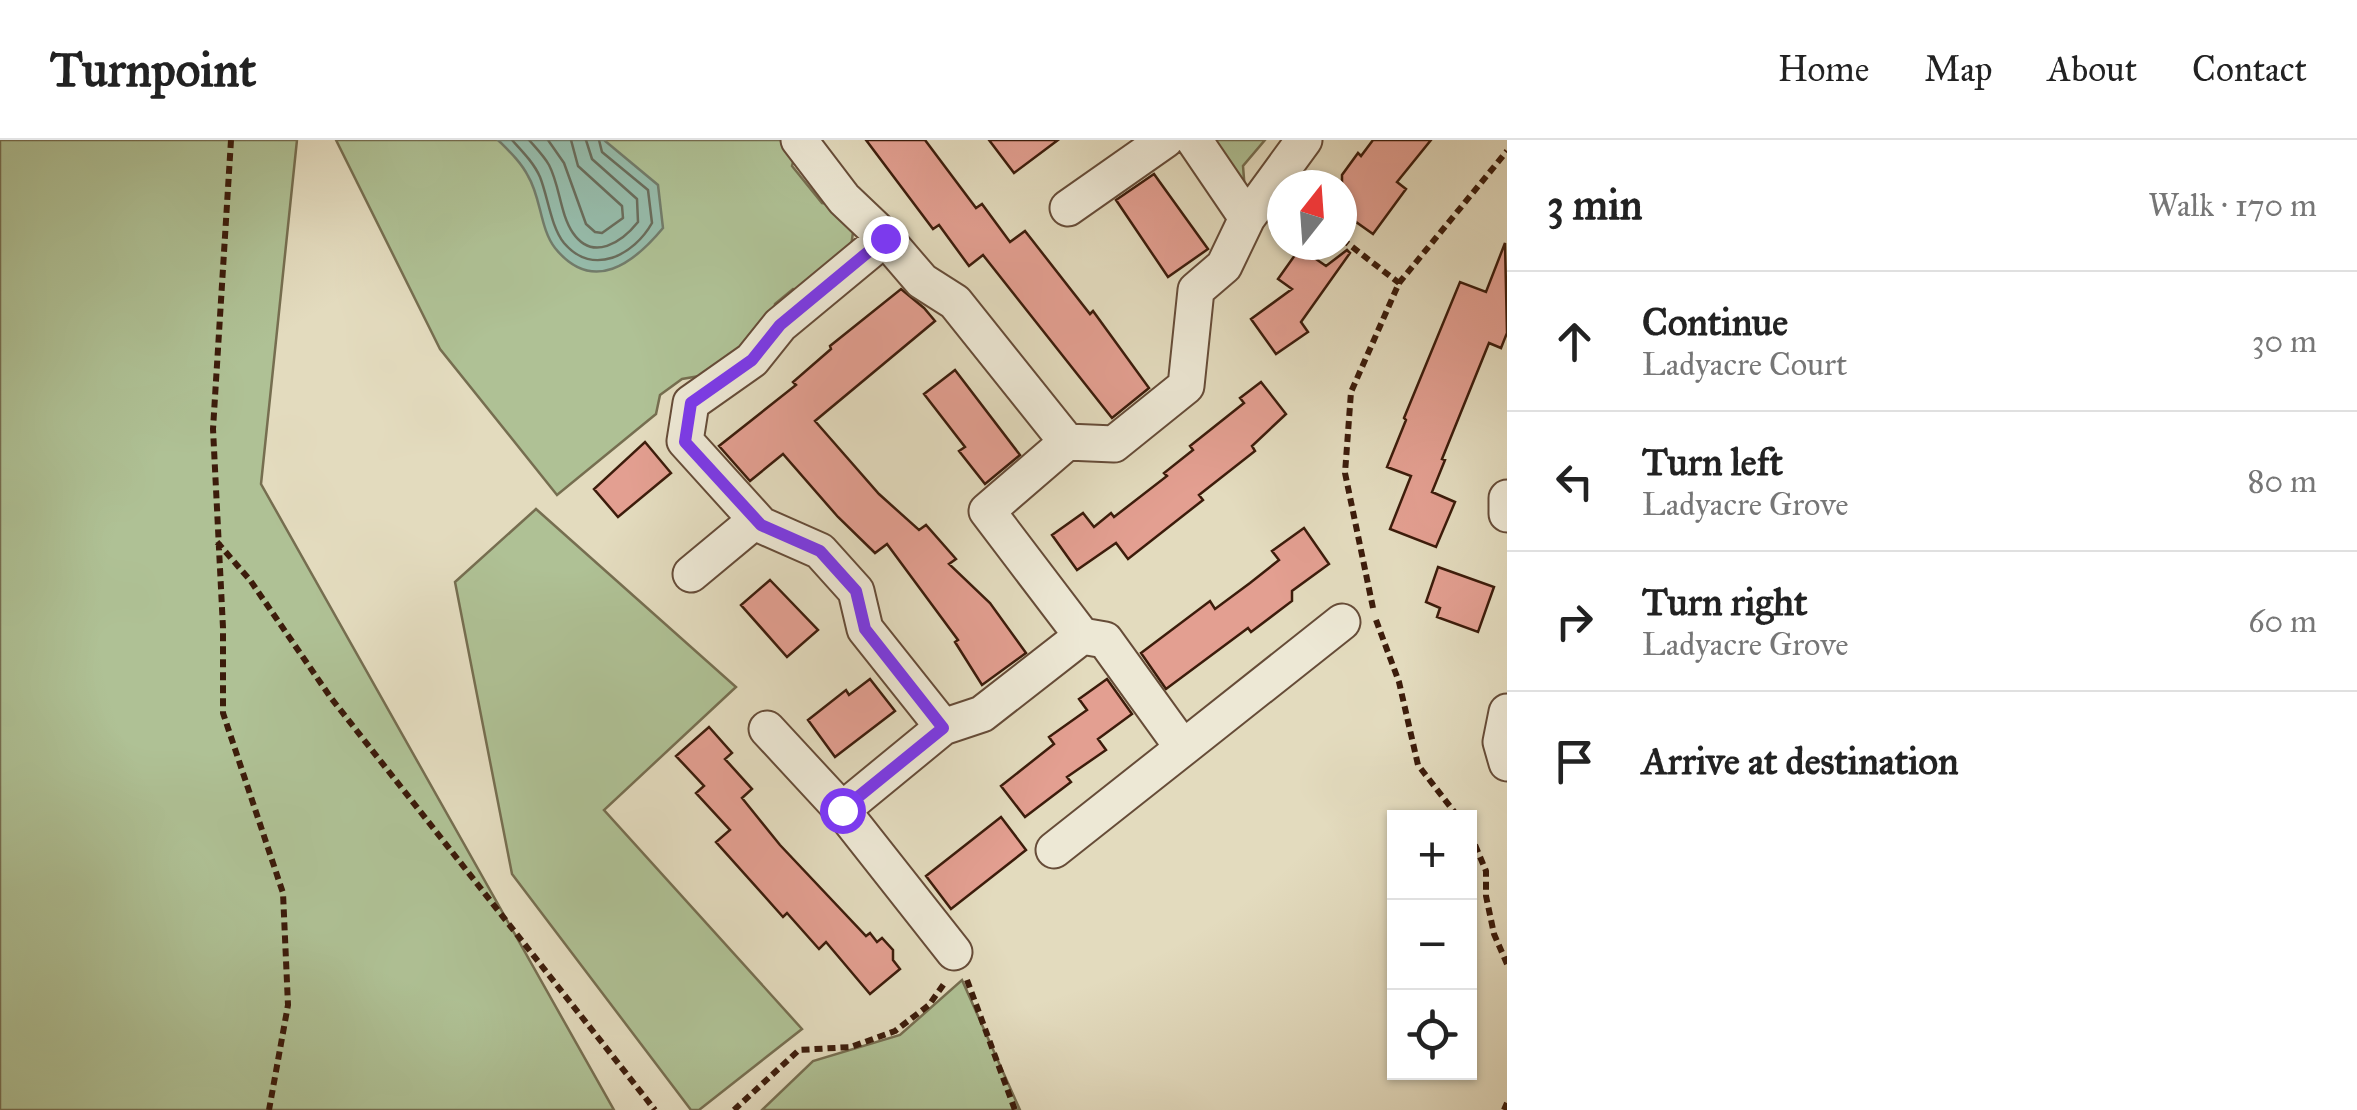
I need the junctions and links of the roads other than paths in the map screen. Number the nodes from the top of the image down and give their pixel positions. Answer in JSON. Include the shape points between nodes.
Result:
{"nodes":[{"id":1,"x":799,"y":140,"type":"edge"},
{"id":2,"x":1165,"y":140,"type":"edge"},
{"id":3,"x":1194,"y":140,"type":"edge"},
{"id":4,"x":1304,"y":140,"type":"edge"},
{"id":5,"x":1068,"y":208,"type":"dead end"},
{"id":6,"x":1247,"y":218,"type":"junction"},
{"id":7,"x":885,"y":238,"type":"junction"},
{"id":8,"x":1067,"y":442,"type":"junction"},
{"id":9,"x":1507,"y":498,"type":"edge"},
{"id":10,"x":1507,"y":514,"type":"edge"},
{"id":11,"x":756,"y":520,"type":"junction"},
{"id":12,"x":690,"y":574,"type":"dead end"},
{"id":13,"x":1342,"y":622,"type":"dead end"},
{"id":14,"x":1082,"y":636,"type":"junction"},
{"id":15,"x":1507,"y":712,"type":"edge"},
{"id":16,"x":943,"y":728,"type":"junction"},
{"id":17,"x":767,"y":729,"type":"dead end"},
{"id":18,"x":1183,"y":748,"type":"junction"},
{"id":19,"x":1507,"y":762,"type":"edge"},
{"id":20,"x":842,"y":810,"type":"junction"},
{"id":21,"x":1054,"y":850,"type":"dead end"},
{"id":22,"x":957,"y":957,"type":"road end"}],
"edges":[{"from":1,"to":7,"type":"street","via":[[844,199]]},
{"from":2,"to":5,"type":"street"},
{"from":3,"to":6,"type":"street"},
{"from":4,"to":6,"type":"street"},
{"from":6,"to":8,"type":"street","via":[[1224,266],[1196,290],[1186,386],[1114,444]]},
{"from":7,"to":8,"type":"street","via":[[922,281],[955,302]]},
{"from":7,"to":11,"type":"street","via":[[780,325],[752,360],[691,403],[685,442]]},
{"from":8,"to":14,"type":"street","via":[[987,511]]},
{"from":9,"to":10,"type":"street"},
{"from":11,"to":12,"type":"street"},
{"from":11,"to":16,"type":"street","via":[[820,551],[856,591],[865,629]]},
{"from":13,"to":18,"type":"street"},
{"from":14,"to":16,"type":"street","via":[[982,714]]},
{"from":14,"to":18,"type":"street","via":[[1105,640]]},
{"from":15,"to":19,"type":"street","via":[[1501,742]]},
{"from":16,"to":20,"type":"street"},
{"from":17,"to":20,"type":"street"},
{"from":18,"to":21,"type":"street"},
{"from":20,"to":22,"type":"street"}]}
